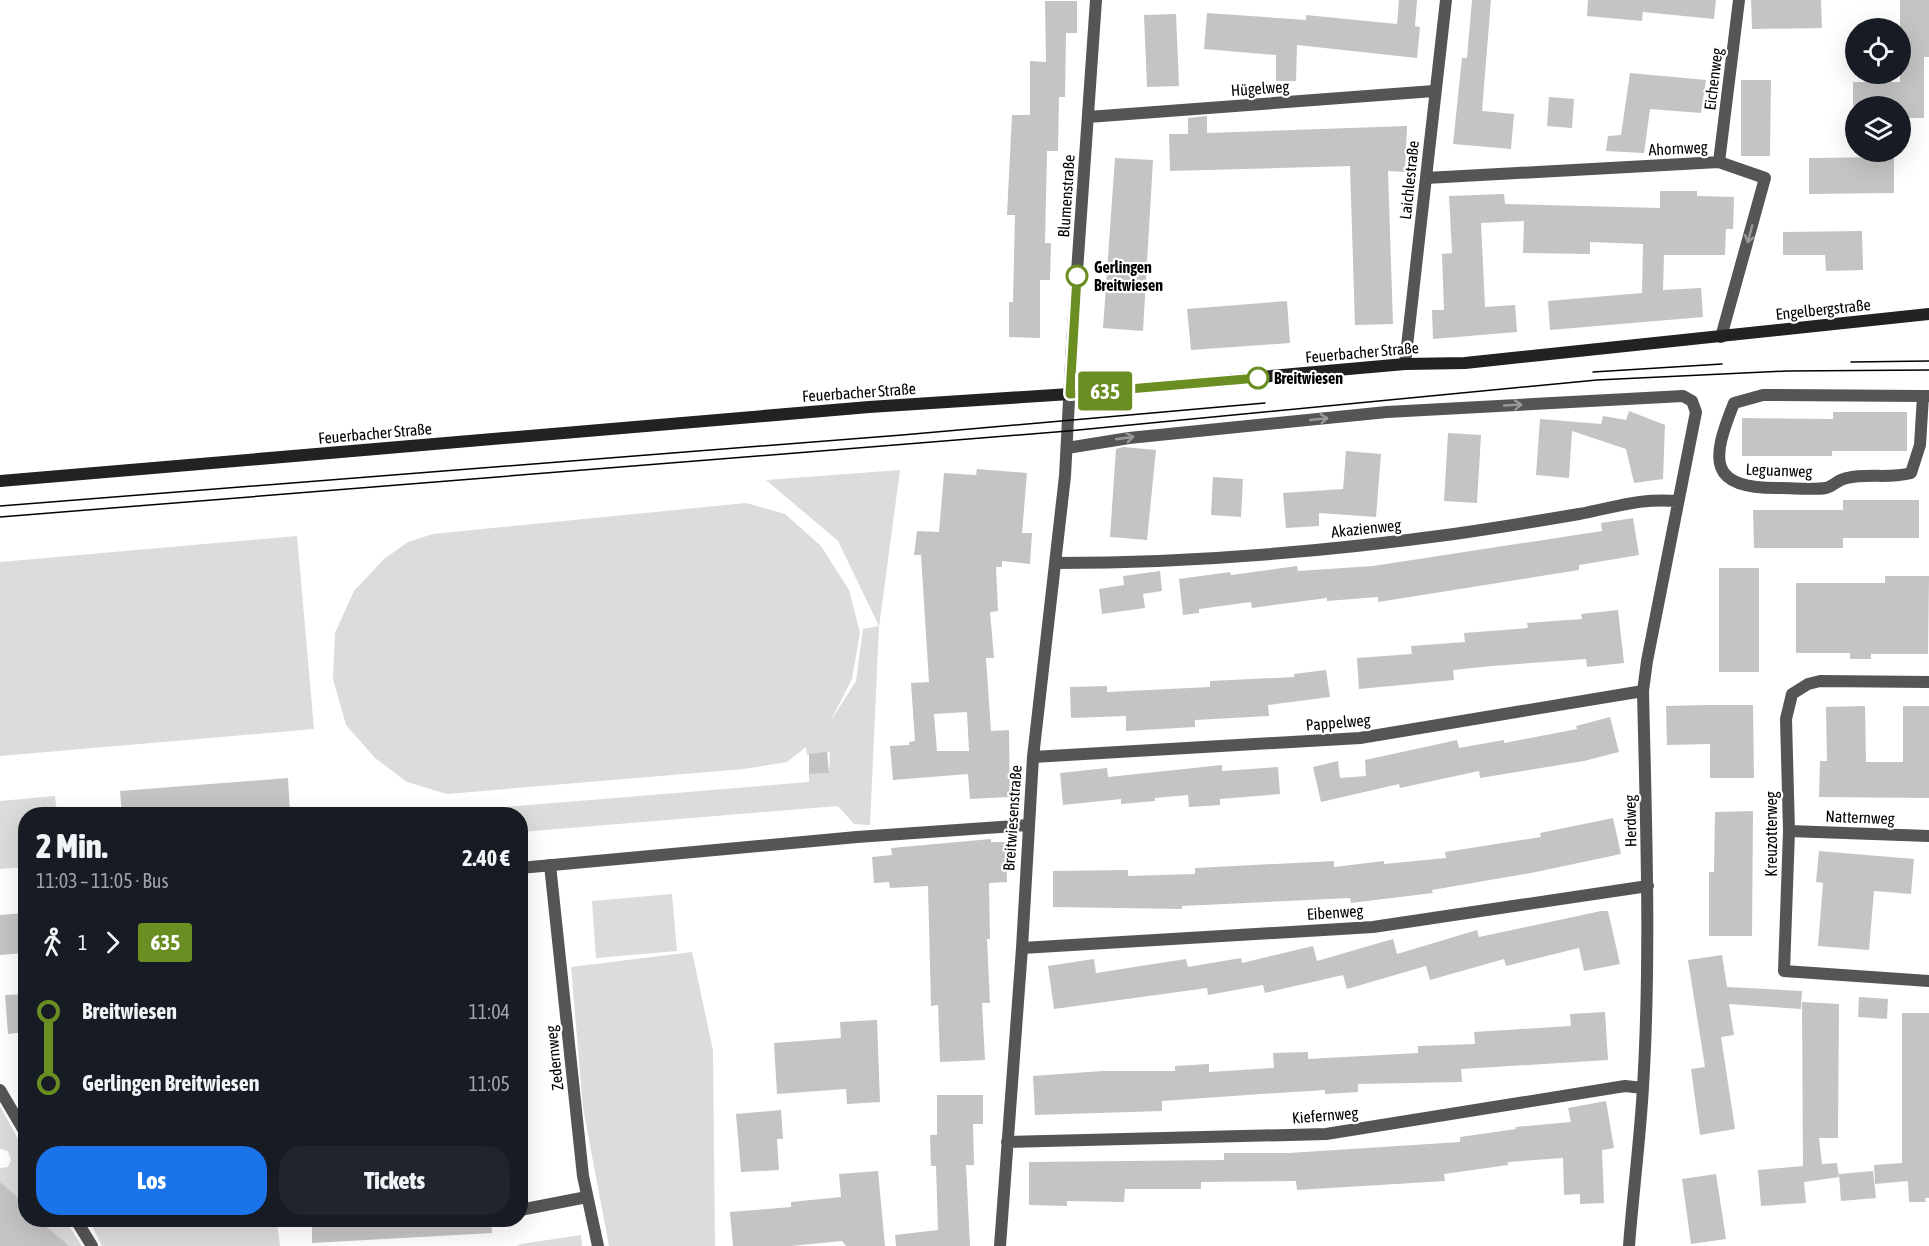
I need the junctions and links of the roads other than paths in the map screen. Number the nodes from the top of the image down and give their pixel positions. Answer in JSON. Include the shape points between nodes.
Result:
{"nodes":[{"id":1,"x":1096,"y":0,"type":"edge"},
{"id":2,"x":1446,"y":0,"type":"edge"},
{"id":3,"x":1739,"y":0,"type":"edge"},
{"id":4,"x":1434,"y":91,"type":"junction"},
{"id":5,"x":1088,"y":117,"type":"junction"},
{"id":6,"x":1719,"y":162,"type":"junction"},
{"id":7,"x":1426,"y":178,"type":"junction"},
{"id":8,"x":1929,"y":314,"type":"edge"},
{"id":9,"x":1721,"y":337,"type":"junction"},
{"id":10,"x":1405,"y":364,"type":"junction"},
{"id":11,"x":1070,"y":394,"type":"junction"},
{"id":12,"x":1926,"y":396,"type":"edge"},
{"id":13,"x":1067,"y":448,"type":"junction"},
{"id":14,"x":0,"y":481,"type":"edge"},
{"id":15,"x":1677,"y":501,"type":"junction"},
{"id":16,"x":1056,"y":562,"type":"junction"},
{"id":17,"x":1929,"y":682,"type":"edge"},
{"id":18,"x":1643,"y":691,"type":"junction"},
{"id":19,"x":1033,"y":757,"type":"junction"},
{"id":20,"x":1028,"y":825,"type":"junction"},
{"id":21,"x":1790,"y":831,"type":"junction"},
{"id":22,"x":1929,"y":836,"type":"edge"},
{"id":23,"x":550,"y":866,"type":"junction"},
{"id":24,"x":528,"y":867,"type":"edge"},
{"id":25,"x":1648,"y":886,"type":"junction"},
{"id":26,"x":1022,"y":948,"type":"junction"},
{"id":27,"x":1929,"y":981,"type":"edge"},
{"id":28,"x":1643,"y":1088,"type":"junction"},
{"id":29,"x":0,"y":1090,"type":"edge"},
{"id":30,"x":18,"y":1120,"type":"edge"},
{"id":31,"x":1007,"y":1142,"type":"junction"},
{"id":32,"x":587,"y":1197,"type":"junction"},
{"id":33,"x":528,"y":1208,"type":"edge"},
{"id":34,"x":80,"y":1227,"type":"edge"},
{"id":35,"x":92,"y":1246,"type":"edge"},
{"id":36,"x":598,"y":1246,"type":"edge"},
{"id":37,"x":1000,"y":1246,"type":"edge"},
{"id":38,"x":1629,"y":1246,"type":"edge"}],
"edges":[{"from":1,"to":5,"type":"street","name":"Blumenstraße"},
{"from":2,"to":4,"type":"street","name":"Laichlestraße"},
{"from":3,"to":6,"type":"street","name":"Eichenweg"},
{"from":4,"to":5,"type":"street","name":"Hügelweg"},
{"from":4,"to":7,"type":"street","name":"Laichlestraße"},
{"from":5,"to":11,"type":"street","name":"Blumenstraße"},
{"from":6,"to":7,"type":"street","name":"Ahornweg"},
{"from":6,"to":9,"type":"street","name":"Ahornweg","one_way":true,"via":[[1765,178]]},
{"from":7,"to":10,"type":"street","name":"Laichlestraße"},
{"from":8,"to":9,"type":"main road","name":"Engelbergstraße"},
{"from":9,"to":10,"type":"main road","name":"Feuerbacher Straße","via":[[1465,363]]},
{"from":10,"to":11,"type":"main road","name":"Feuerbacher Straße"},
{"from":11,"to":13,"type":"street","name":"Breitwiesenstraße"},
{"from":11,"to":14,"type":"main road","name":"Feuerbacher Straße","via":[[869,407]]},
{"from":12,"to":12,"type":"street","name":"Leguanweg","via":[[1920,445],[1911,473],[1846,478],[1827,488],[1754,489],[1734,484],[1724,474],[1719,458],[1724,429],[1734,403],[1743,399],[1763,395]]},
{"from":13,"to":15,"type":"street","name":"Herdweg","one_way":true,"via":[[1129,438],[1387,412],[1683,396],[1694,406]]},
{"from":13,"to":16,"type":"street","name":"Breitwiesenstraße"},
{"from":15,"to":16,"type":"street","name":"Akazienweg","via":[[1648,498],[1581,514],[1455,534],[1318,550],[1137,563]]},
{"from":15,"to":18,"type":"street","name":"Herdweg"},
{"from":16,"to":19,"type":"street","name":"Breitwiesenstraße"},
{"from":17,"to":21,"type":"street","name":"Kreuzotterweg","via":[[1820,681],[1792,694],[1786,719]]},
{"from":18,"to":19,"type":"street","name":"Pappelweg","via":[[1360,738]]},
{"from":18,"to":25,"type":"street","name":"Herdweg"},
{"from":19,"to":20,"type":"street","name":"Breitwiesenstraße"},
{"from":20,"to":23,"type":"street"},
{"from":20,"to":26,"type":"street","name":"Breitwiesenstraße"},
{"from":21,"to":22,"type":"street","name":"Natternweg"},
{"from":21,"to":27,"type":"street","name":"Kreuzotterweg","via":[[1784,971]]},
{"from":23,"to":24,"type":"street"},
{"from":23,"to":32,"type":"street","name":"Zedernweg"},
{"from":25,"to":26,"type":"street","name":"Eibenweg","via":[[1373,927]]},
{"from":25,"to":28,"type":"street","name":"Herdweg"},
{"from":26,"to":31,"type":"street","name":"Breitwiesenstraße"},
{"from":28,"to":31,"type":"street","name":"Kiefernweg","via":[[1625,1086],[1326,1134]]},
{"from":28,"to":38,"type":"street","name":"Herdweg"},
{"from":29,"to":30,"type":"street"},
{"from":31,"to":37,"type":"street","name":"Breitwiesenstraße"},
{"from":32,"to":33,"type":"street"},
{"from":32,"to":36,"type":"street","name":"Zedernweg"},
{"from":34,"to":35,"type":"street"}]}
